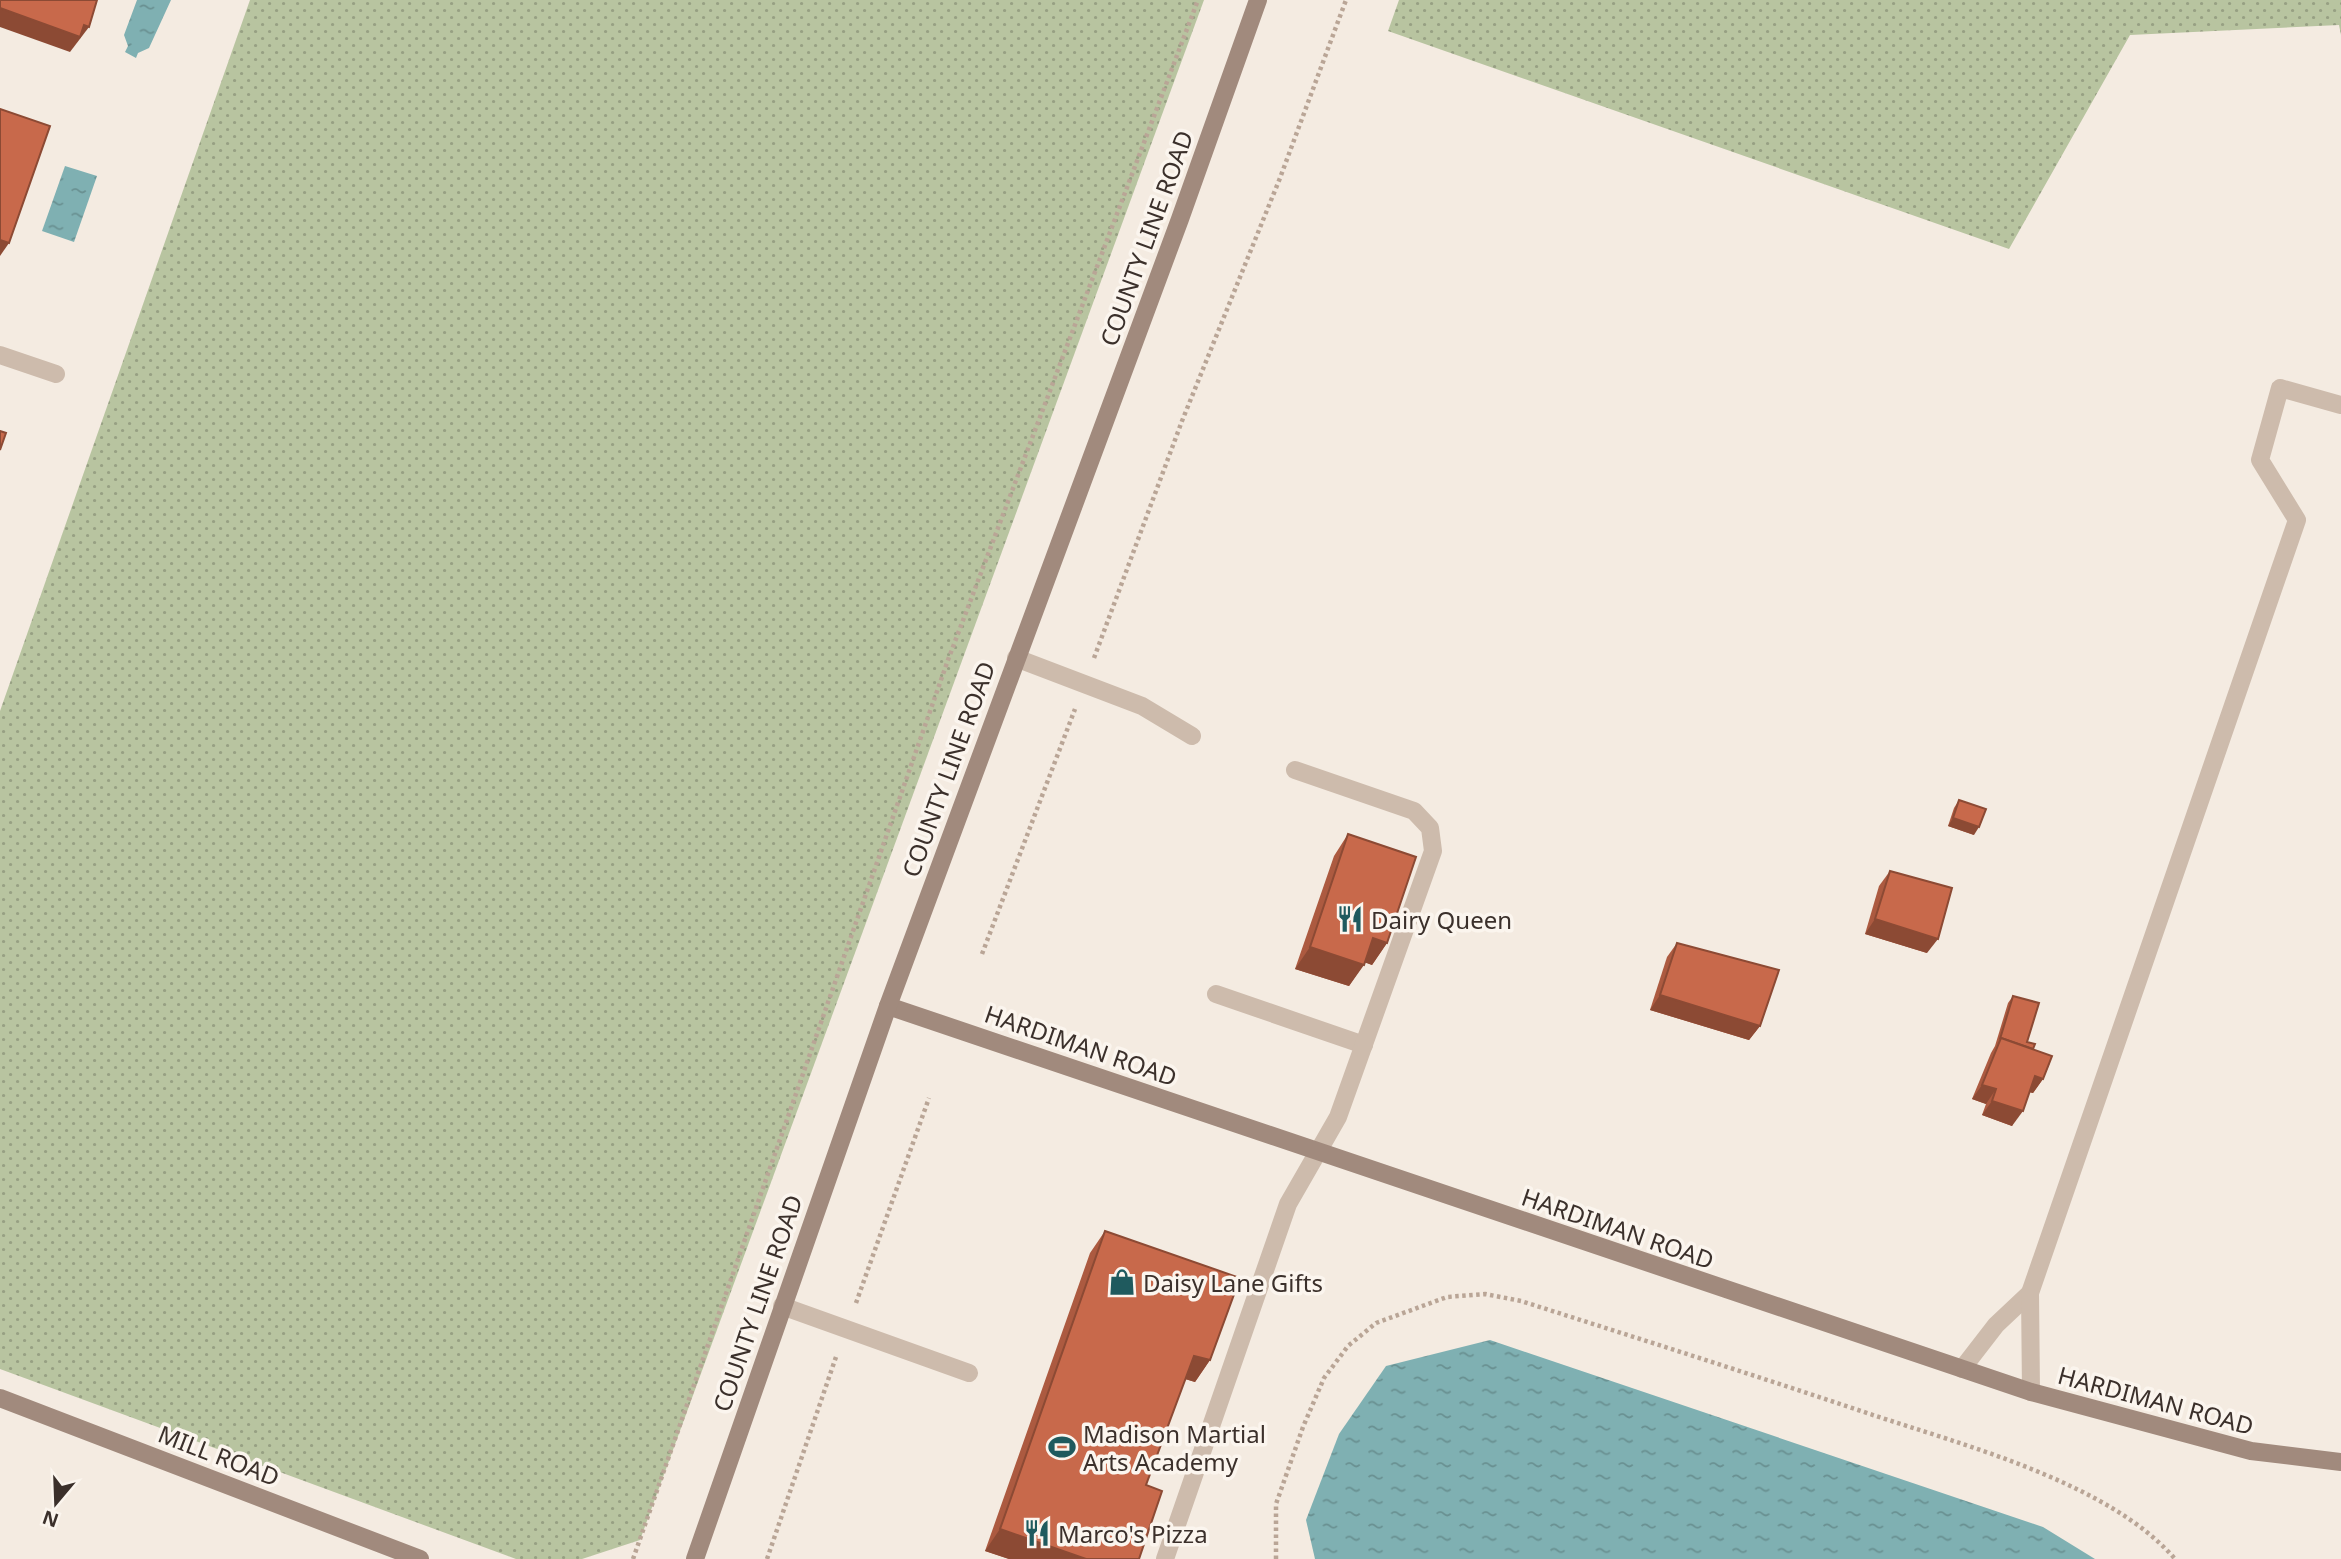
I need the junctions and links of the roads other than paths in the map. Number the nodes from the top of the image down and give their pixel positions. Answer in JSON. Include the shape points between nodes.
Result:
{"nodes":[{"id":1,"x":1258,"y":0,"type":"edge"},
{"id":2,"x":0,"y":355,"type":"edge"},
{"id":3,"x":56,"y":374,"type":"dead end"},
{"id":4,"x":2341,"y":405,"type":"edge"},
{"id":5,"x":1016,"y":658,"type":"junction"},
{"id":6,"x":1192,"y":736,"type":"dead end"},
{"id":7,"x":1294,"y":770,"type":"dead end"},
{"id":8,"x":1216,"y":994,"type":"dead end"},
{"id":9,"x":888,"y":1006,"type":"junction"},
{"id":10,"x":1364,"y":1045,"type":"junction"},
{"id":11,"x":1317,"y":1153,"type":"junction"},
{"id":12,"x":2030,"y":1293,"type":"junction"},
{"id":13,"x":782,"y":1306,"type":"junction"},
{"id":14,"x":1962,"y":1369,"type":"junction"},
{"id":15,"x":969,"y":1373,"type":"dead end"},
{"id":16,"x":2031,"y":1392,"type":"junction"},
{"id":17,"x":0,"y":1398,"type":"edge"},
{"id":18,"x":2341,"y":1462,"type":"edge"},
{"id":19,"x":420,"y":1559,"type":"edge"},
{"id":20,"x":695,"y":1559,"type":"edge"},
{"id":21,"x":1165,"y":1559,"type":"edge"}],
"edges":[{"from":1,"to":5,"type":"street","name":"COUNTY LINE ROAD"},
{"from":2,"to":3,"type":"street"},
{"from":4,"to":12,"type":"street","via":[[2280,388],[2260,460],[2297,520]]},
{"from":5,"to":6,"type":"street","via":[[1142,706]]},
{"from":5,"to":9,"type":"street","name":"COUNTY LINE ROAD"},
{"from":7,"to":10,"type":"street","via":[[1414,811],[1430,828],[1433,851]]},
{"from":8,"to":10,"type":"street"},
{"from":9,"to":11,"type":"street","name":"HARDIMAN ROAD"},
{"from":9,"to":13,"type":"street","name":"COUNTY LINE ROAD"},
{"from":10,"to":11,"type":"street","via":[[1338,1117]]},
{"from":11,"to":14,"type":"street","name":"HARDIMAN ROAD"},
{"from":11,"to":21,"type":"street","via":[[1288,1204]]},
{"from":12,"to":14,"type":"street","via":[[1996,1325]]},
{"from":12,"to":16,"type":"street"},
{"from":13,"to":15,"type":"street"},
{"from":13,"to":20,"type":"street","name":"COUNTY LINE ROAD"},
{"from":14,"to":16,"type":"street","name":"HARDIMAN ROAD"},
{"from":16,"to":18,"type":"street","name":"HARDIMAN ROAD","via":[[2251,1451]]},
{"from":17,"to":19,"type":"street","name":"MILL ROAD"}]}
